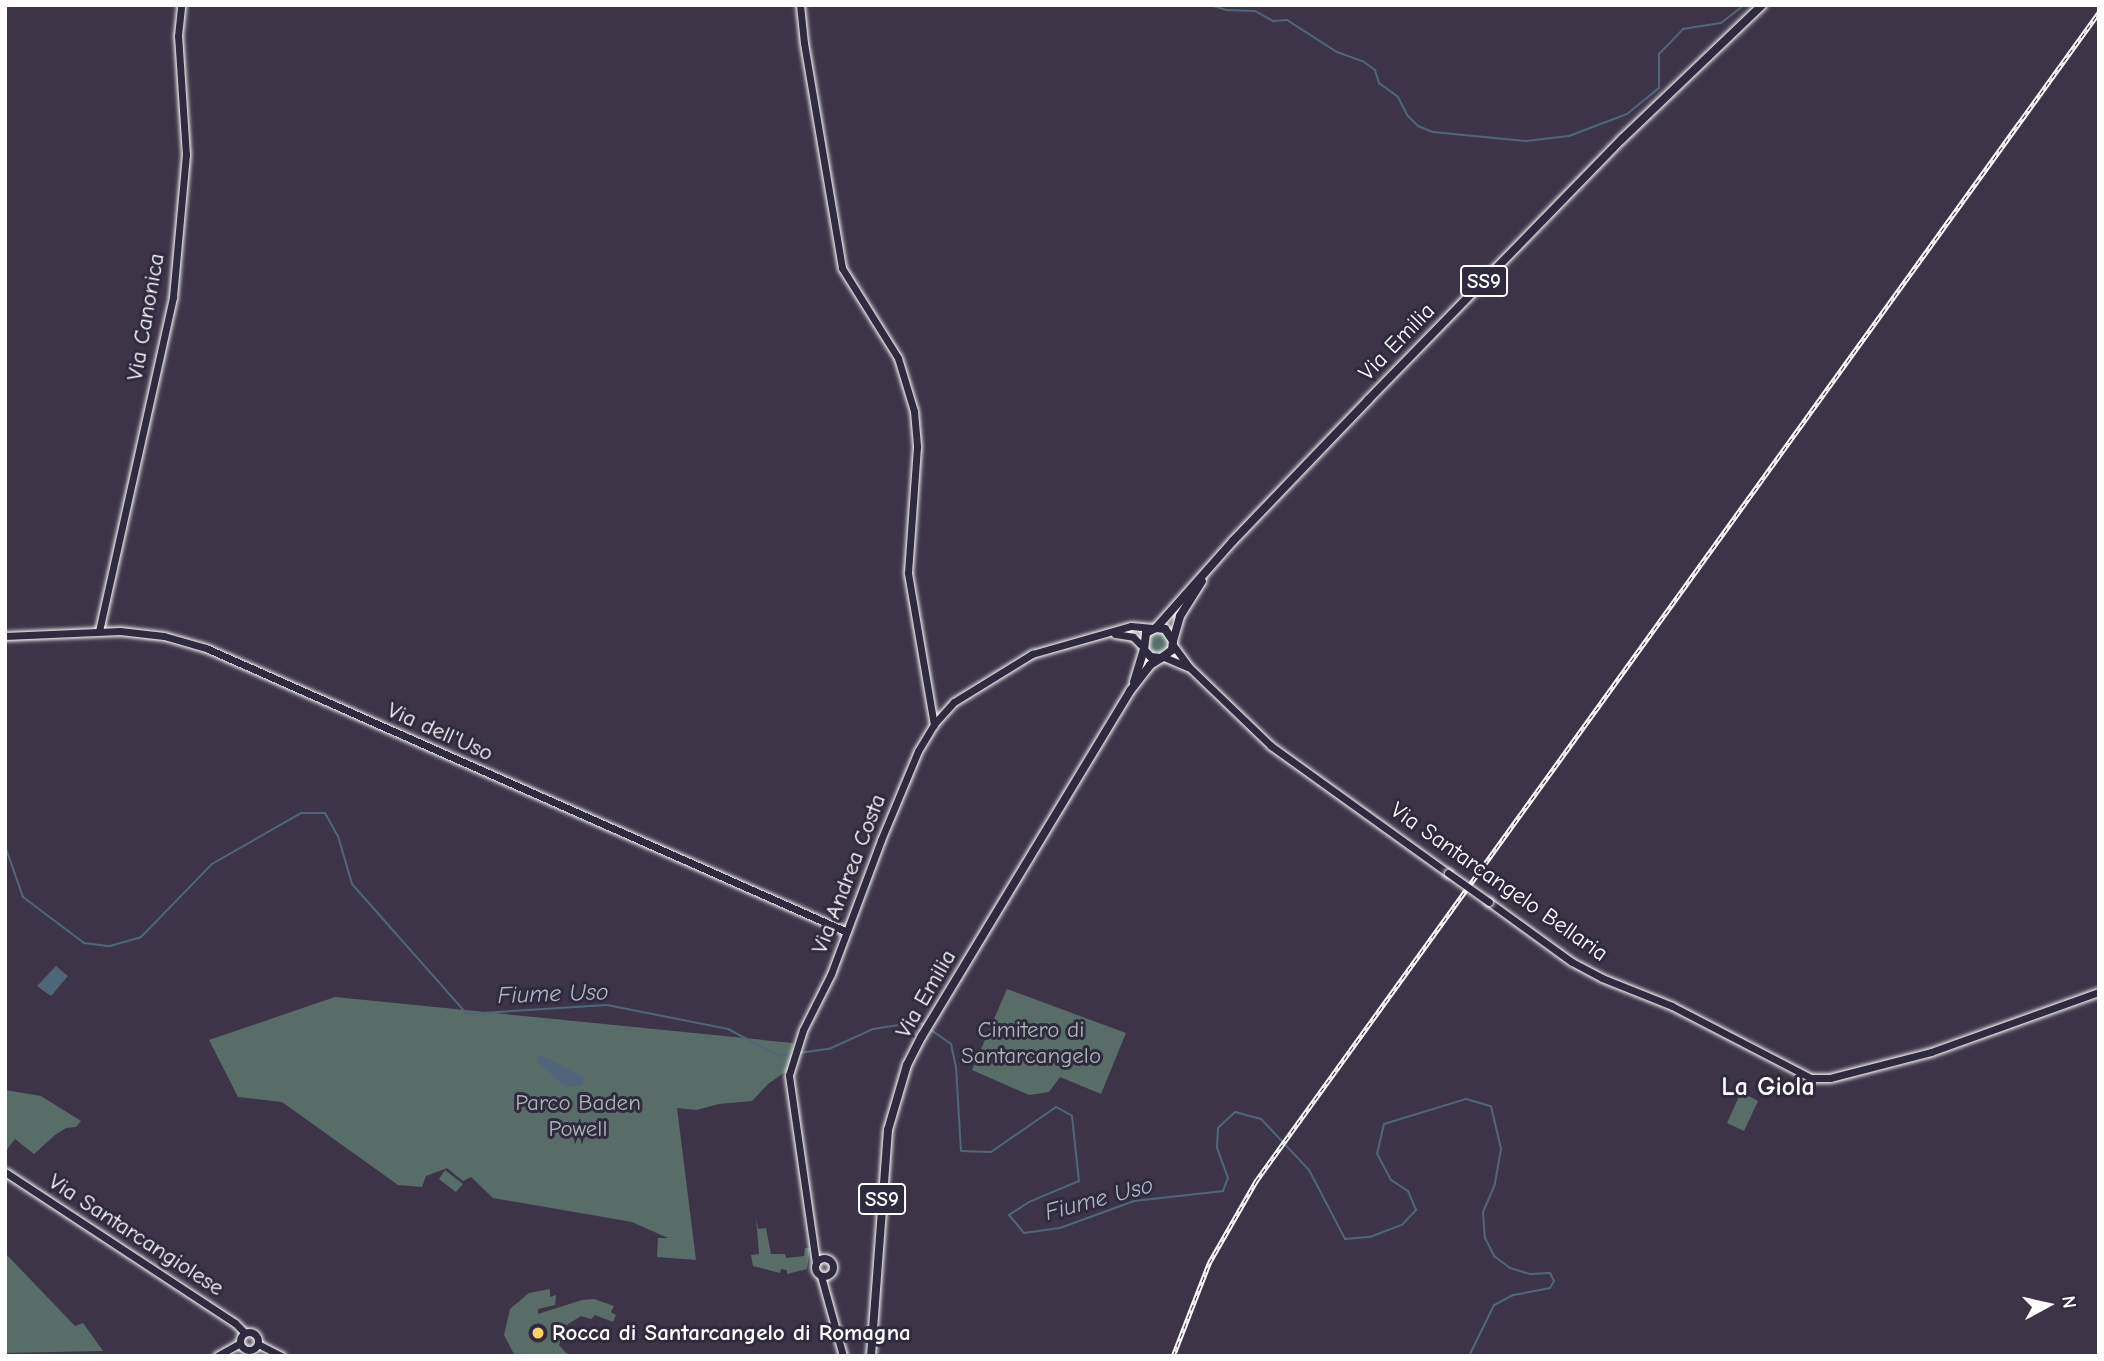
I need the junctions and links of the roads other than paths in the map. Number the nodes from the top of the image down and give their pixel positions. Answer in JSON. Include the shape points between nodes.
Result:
{"nodes":[{"id":1,"x":181,"y":5,"type":"edge"},
{"id":2,"x":800,"y":5,"type":"edge"},
{"id":3,"x":1762,"y":5,"type":"edge"},
{"id":4,"x":1213,"y":563,"type":"junction"},
{"id":5,"x":1155,"y":628,"type":"junction"},
{"id":6,"x":99,"y":631,"type":"junction"},
{"id":7,"x":1108,"y":634,"type":"junction"},
{"id":8,"x":5,"y":636,"type":"edge"},
{"id":9,"x":1173,"y":643,"type":"junction"},
{"id":10,"x":1144,"y":648,"type":"junction"},
{"id":11,"x":1163,"y":657,"type":"junction"},
{"id":12,"x":1189,"y":667,"type":"junction"},
{"id":13,"x":1130,"y":691,"type":"junction"},
{"id":14,"x":934,"y":725,"type":"junction"},
{"id":15,"x":845,"y":931,"type":"junction"},
{"id":16,"x":2099,"y":992,"type":"edge"},
{"id":17,"x":5,"y":1172,"type":"edge"},
{"id":18,"x":813,"y":1236,"type":"junction"},
{"id":19,"x":825,"y":1258,"type":"junction"},
{"id":20,"x":816,"y":1263,"type":"junction"},
{"id":21,"x":825,"y":1275,"type":"junction"},
{"id":22,"x":244,"y":1332,"type":"junction"},
{"id":23,"x":240,"y":1343,"type":"junction"},
{"id":24,"x":258,"y":1344,"type":"junction"},
{"id":25,"x":217,"y":1356,"type":"edge"},
{"id":26,"x":282,"y":1356,"type":"edge"},
{"id":27,"x":843,"y":1356,"type":"edge"},
{"id":28,"x":871,"y":1356,"type":"edge"}],
"edges":[{"from":1,"to":6,"type":"street","name":"Via Canonica","via":[[178,36],[186,155],[173,297]]},
{"from":2,"to":14,"type":"street","via":[[842,268],[898,358],[914,411],[917,447],[908,573]]},
{"from":3,"to":4,"type":"main road","name":"Via Emilia","number":"SS9","via":[[1622,139]]},
{"from":4,"to":5,"type":"main road","name":"Via Emilia","number":"SS9"},
{"from":4,"to":9,"type":"main road","name":"Via Emilia","number":"SS9","via":[[1183,610]]},
{"from":5,"to":7,"type":"street","name":"Via Andrea Costa","via":[[1131,626]]},
{"from":5,"to":9,"type":"main road","via":[[1165,629]]},
{"from":5,"to":10,"type":"main road","name":"Via Emilia","via":[[1143,637]]},
{"from":6,"to":8,"type":"street","name":"Via dell'Uso"},
{"from":6,"to":15,"type":"street","name":"Via dell'Uso","via":[[164,636],[210,649]]},
{"from":7,"to":10,"type":"street","name":"Via Andrea Costa","via":[[1133,636]]},
{"from":7,"to":14,"type":"street","name":"Via Andrea Costa","via":[[1032,654],[954,702]]},
{"from":9,"to":11,"type":"main road","name":"Via Emilia"},
{"from":9,"to":12,"type":"street","name":"Via Santarcangelo Bellaria"},
{"from":10,"to":11,"type":"main road","via":[[1151,657]]},
{"from":10,"to":13,"type":"main road","name":"Via Emilia","number":"SS9"},
{"from":11,"to":12,"type":"street","name":"Via Santarcangelo Bellaria"},
{"from":11,"to":13,"type":"main road","name":"Via Emilia","number":"SS9","via":[[1150,665]]},
{"from":12,"to":16,"type":"street","name":"Via Santarcangelo Bellaria","bridge":true,"via":[[1271,746],[1572,962],[1672,1006],[1811,1078],[1830,1078],[1931,1052]]},
{"from":13,"to":28,"type":"main road","name":"Via Emilia","number":"SS9","via":[[936,1012],[900,1085],[888,1130]]},
{"from":14,"to":15,"type":"street","name":"Via Andrea Costa","via":[[918,751]]},
{"from":15,"to":18,"type":"street","name":"Via Andrea Costa","via":[[790,1072]]},
{"from":17,"to":22,"type":"street","name":"Via Santarcangiolese"},
{"from":18,"to":19,"type":"street","name":"Via Andrea Costa"},
{"from":18,"to":20,"type":"street","name":"Via Andrea Costa"},
{"from":19,"to":20,"type":"street"},
{"from":19,"to":21,"type":"street","name":"Via Andrea Costa","via":[[832,1266]]},
{"from":20,"to":21,"type":"street","name":"Via Andrea Costa","via":[[815,1270]]},
{"from":21,"to":27,"type":"street"},
{"from":22,"to":23,"type":"street"},
{"from":22,"to":24,"type":"street","via":[[255,1333]]},
{"from":23,"to":24,"type":"street","via":[[248,1350]]},
{"from":23,"to":25,"type":"street"},
{"from":24,"to":26,"type":"street"}]}
